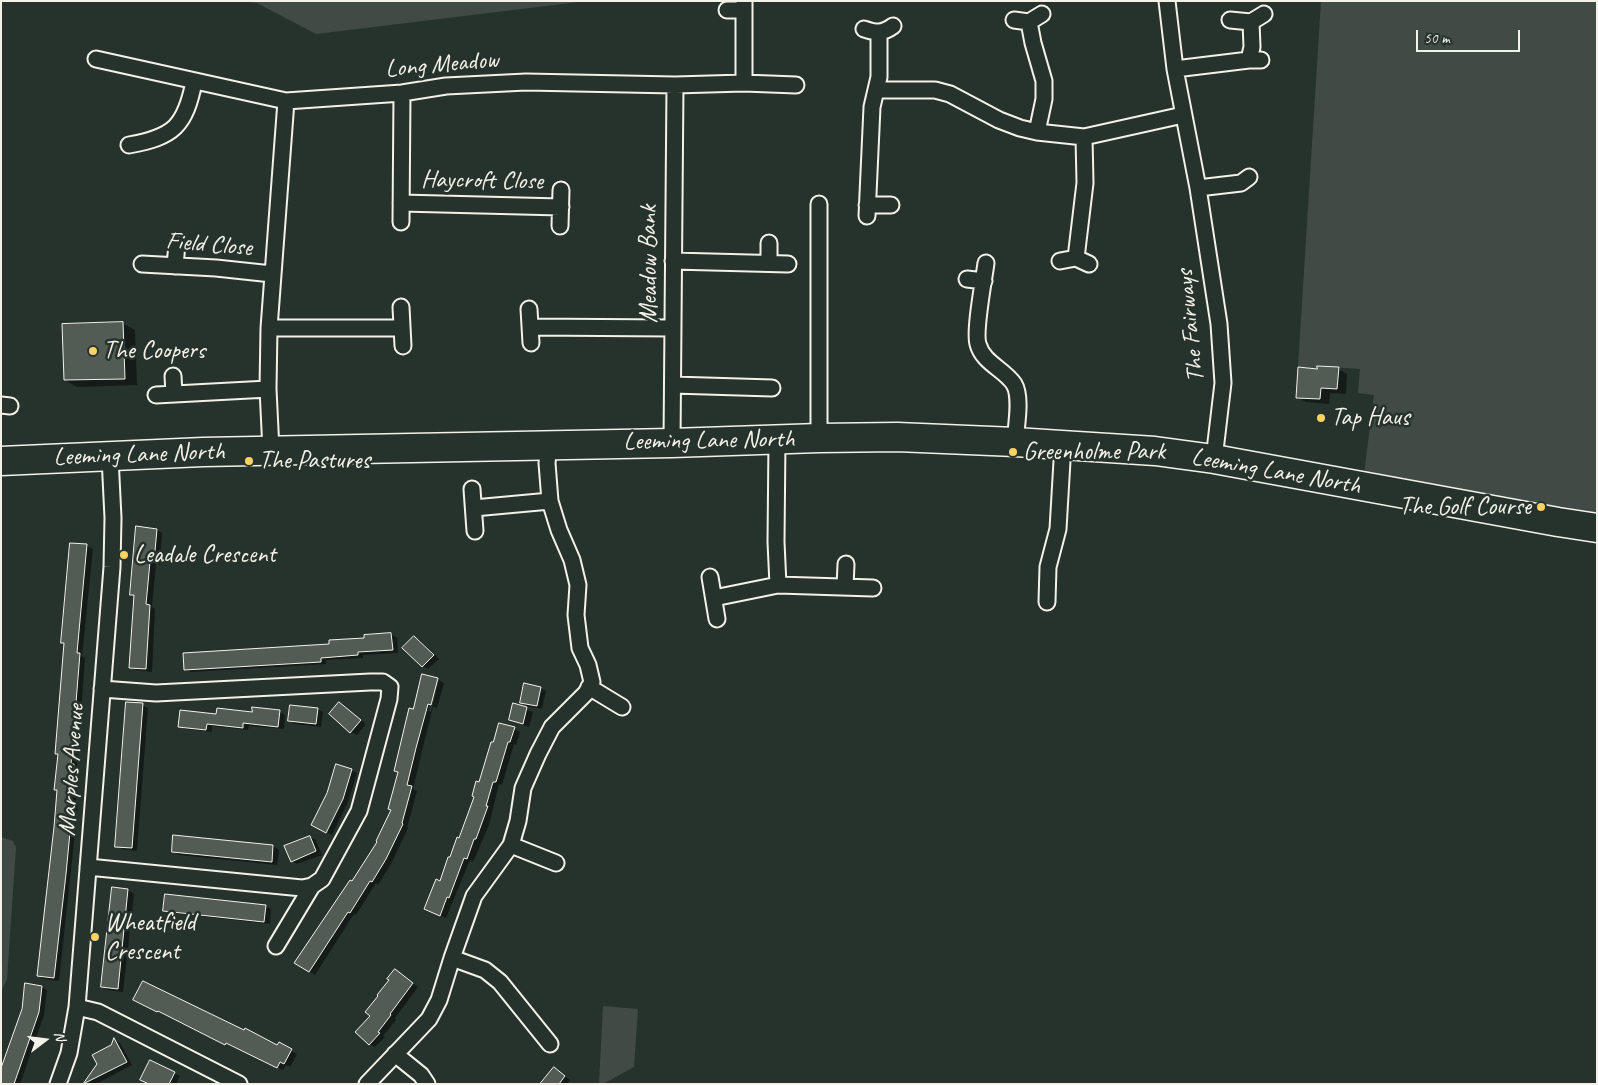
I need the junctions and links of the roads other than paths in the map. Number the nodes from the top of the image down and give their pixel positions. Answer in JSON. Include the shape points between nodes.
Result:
{"nodes":[{"id":1,"x":1167,"y":1,"type":"edge"},
{"id":2,"x":744,"y":6,"type":"edge"},
{"id":3,"x":727,"y":10,"type":"dead end"},
{"id":4,"x":1264,"y":14,"type":"dead end"},
{"id":5,"x":1014,"y":20,"type":"dead end"},
{"id":6,"x":1230,"y":20,"type":"dead end"},
{"id":7,"x":1251,"y":22,"type":"junction"},
{"id":8,"x":893,"y":26,"type":"dead end"},
{"id":9,"x":96,"y":59,"type":"dead end"},
{"id":10,"x":1176,"y":69,"type":"junction"},
{"id":11,"x":194,"y":82,"type":"junction"},
{"id":12,"x":744,"y":83,"type":"junction"},
{"id":13,"x":675,"y":85,"type":"junction"},
{"id":14,"x":796,"y":85,"type":"dead end"},
{"id":15,"x":876,"y":90,"type":"junction"},
{"id":16,"x":402,"y":93,"type":"junction"},
{"id":17,"x":286,"y":101,"type":"junction"},
{"id":18,"x":1183,"y":116,"type":"junction"},
{"id":19,"x":1037,"y":132,"type":"junction"},
{"id":20,"x":1084,"y":137,"type":"junction"},
{"id":21,"x":129,"y":145,"type":"dead end"},
{"id":22,"x":1249,"y":177,"type":"dead end"},
{"id":23,"x":1198,"y":188,"type":"junction"},
{"id":24,"x":561,"y":190,"type":"dead end"},
{"id":25,"x":401,"y":203,"type":"junction"},
{"id":26,"x":819,"y":204,"type":"dead end"},
{"id":27,"x":891,"y":205,"type":"dead end"},
{"id":28,"x":561,"y":207,"type":"junction"},
{"id":29,"x":401,"y":222,"type":"dead end"},
{"id":30,"x":560,"y":226,"type":"dead end"},
{"id":31,"x":769,"y":242,"type":"dead end"},
{"id":32,"x":177,"y":244,"type":"dead end"},
{"id":33,"x":673,"y":261,"type":"junction"},
{"id":34,"x":1060,"y":261,"type":"dead end"},
{"id":35,"x":986,"y":263,"type":"dead end"},
{"id":36,"x":142,"y":264,"type":"dead end"},
{"id":37,"x":769,"y":264,"type":"junction"},
{"id":38,"x":788,"y":264,"type":"dead end"},
{"id":39,"x":175,"y":266,"type":"junction"},
{"id":40,"x":272,"y":274,"type":"junction"},
{"id":41,"x":967,"y":279,"type":"dead end"},
{"id":42,"x":984,"y":281,"type":"junction"},
{"id":43,"x":401,"y":307,"type":"dead end"},
{"id":44,"x":529,"y":309,"type":"dead end"},
{"id":45,"x":530,"y":327,"type":"junction"},
{"id":46,"x":269,"y":328,"type":"junction"},
{"id":47,"x":402,"y":328,"type":"junction"},
{"id":48,"x":672,"y":328,"type":"junction"},
{"id":49,"x":531,"y":343,"type":"dead end"},
{"id":50,"x":403,"y":346,"type":"dead end"},
{"id":51,"x":173,"y":376,"type":"dead end"},
{"id":52,"x":673,"y":385,"type":"junction"},
{"id":53,"x":772,"y":388,"type":"dead end"},
{"id":54,"x":268,"y":389,"type":"junction"},
{"id":55,"x":174,"y":394,"type":"junction"},
{"id":56,"x":156,"y":395,"type":"dead end"},
{"id":57,"x":819,"y":438,"type":"junction"},
{"id":58,"x":778,"y":440,"type":"junction"},
{"id":59,"x":1015,"y":442,"type":"junction"},
{"id":60,"x":672,"y":443,"type":"junction"},
{"id":61,"x":549,"y":444,"type":"junction"},
{"id":62,"x":1063,"y":444,"type":"junction"},
{"id":63,"x":271,"y":450,"type":"junction"},
{"id":64,"x":110,"y":457,"type":"junction"},
{"id":65,"x":1214,"y":460,"type":"junction"},
{"id":66,"x":1,"y":461,"type":"edge"},
{"id":67,"x":472,"y":489,"type":"dead end"},
{"id":68,"x":550,"y":501,"type":"junction"},
{"id":69,"x":474,"y":508,"type":"junction"},
{"id":70,"x":1597,"y":528,"type":"edge"},
{"id":71,"x":475,"y":531,"type":"dead end"},
{"id":72,"x":846,"y":564,"type":"dead end"},
{"id":73,"x":710,"y":577,"type":"dead end"},
{"id":74,"x":778,"y":585,"type":"junction"},
{"id":75,"x":845,"y":587,"type":"junction"},
{"id":76,"x":874,"y":588,"type":"dead end"},
{"id":77,"x":714,"y":598,"type":"junction"},
{"id":78,"x":1047,"y":602,"type":"dead end"},
{"id":79,"x":717,"y":620,"type":"dead end"},
{"id":80,"x":589,"y":687,"type":"junction"},
{"id":81,"x":102,"y":689,"type":"junction"},
{"id":82,"x":622,"y":707,"type":"dead end"},
{"id":83,"x":511,"y":845,"type":"junction"},
{"id":84,"x":556,"y":863,"type":"dead end"},
{"id":85,"x":88,"y":867,"type":"junction"},
{"id":86,"x":312,"y":886,"type":"junction"},
{"id":87,"x":276,"y":946,"type":"dead end"},
{"id":88,"x":452,"y":958,"type":"junction"},
{"id":89,"x":77,"y":1007,"type":"junction"},
{"id":90,"x":550,"y":1044,"type":"dead end"},
{"id":91,"x":395,"y":1054,"type":"junction"},
{"id":92,"x":58,"y":1084,"type":"edge"},
{"id":93,"x":239,"y":1084,"type":"edge"},
{"id":94,"x":367,"y":1084,"type":"edge"},
{"id":95,"x":427,"y":1084,"type":"edge"}],
"edges":[{"from":1,"to":10,"type":"street","name":"The Fairways"},
{"from":2,"to":3,"type":"street"},
{"from":2,"to":12,"type":"street"},
{"from":4,"to":7,"type":"street"},
{"from":5,"to":19,"type":"street","via":[[1036,18],[1032,43],[1044,81]]},
{"from":6,"to":7,"type":"street"},
{"from":7,"to":10,"type":"street","via":[[1255,60]]},
{"from":8,"to":15,"type":"street","via":[[882,33],[872,31],[879,77]]},
{"from":9,"to":11,"type":"street","name":"Long Meadow"},
{"from":10,"to":18,"type":"street","name":"The Fairways"},
{"from":11,"to":17,"type":"street","name":"Long Meadow"},
{"from":11,"to":21,"type":"street","via":[[184,118],[170,133]]},
{"from":12,"to":13,"type":"street","name":"Long Meadow"},
{"from":12,"to":14,"type":"street","name":"Long Meadow"},
{"from":13,"to":16,"type":"street","name":"Long Meadow","via":[[526,82],[446,86]]},
{"from":13,"to":33,"type":"street","name":"Meadow Bank"},
{"from":15,"to":19,"type":"street","via":[[935,90],[950,94],[999,120]]},
{"from":15,"to":27,"type":"street","via":[[872,107],[867,210]]},
{"from":16,"to":17,"type":"street","name":"Long Meadow"},
{"from":16,"to":25,"type":"street","name":"Haycroft Close"},
{"from":17,"to":40,"type":"street"},
{"from":18,"to":20,"type":"street"},
{"from":18,"to":23,"type":"street","name":"The Fairways"},
{"from":19,"to":20,"type":"street"},
{"from":20,"to":34,"type":"street","via":[[1083,261]]},
{"from":22,"to":23,"type":"street","via":[[1241,183]]},
{"from":23,"to":65,"type":"street","name":"The Fairways","via":[[1222,352],[1223,383]]},
{"from":24,"to":28,"type":"street"},
{"from":25,"to":28,"type":"street","name":"Haycroft Close"},
{"from":25,"to":29,"type":"street","name":"Haycroft Close"},
{"from":26,"to":57,"type":"street"},
{"from":28,"to":30,"type":"street"},
{"from":31,"to":37,"type":"street"},
{"from":32,"to":39,"type":"street"},
{"from":33,"to":37,"type":"street"},
{"from":33,"to":48,"type":"street","name":"Meadow Bank"},
{"from":35,"to":42,"type":"street"},
{"from":36,"to":39,"type":"street","name":"Field Close"},
{"from":37,"to":38,"type":"street"},
{"from":39,"to":40,"type":"street","name":"Field Close"},
{"from":40,"to":46,"type":"street"},
{"from":41,"to":42,"type":"street"},
{"from":42,"to":59,"type":"street","via":[[978,344],[985,358],[1014,385],[1018,406]]},
{"from":43,"to":47,"type":"street"},
{"from":44,"to":45,"type":"street"},
{"from":45,"to":48,"type":"street"},
{"from":45,"to":49,"type":"street"},
{"from":46,"to":47,"type":"street"},
{"from":46,"to":54,"type":"street"},
{"from":47,"to":50,"type":"street"},
{"from":48,"to":52,"type":"street","name":"Meadow Bank"},
{"from":51,"to":55,"type":"street"},
{"from":52,"to":53,"type":"street"},
{"from":52,"to":60,"type":"street","name":"Meadow Bank"},
{"from":54,"to":55,"type":"street"},
{"from":54,"to":63,"type":"street"},
{"from":55,"to":56,"type":"street"},
{"from":57,"to":58,"type":"highway","name":"Leeming Lane North"},
{"from":57,"to":59,"type":"highway","name":"Leeming Lane North","via":[[898,437]]},
{"from":58,"to":60,"type":"highway","name":"Leeming Lane North"},
{"from":58,"to":74,"type":"street"},
{"from":59,"to":62,"type":"highway","name":"Leeming Lane North"},
{"from":60,"to":61,"type":"highway","name":"Leeming Lane North"},
{"from":61,"to":63,"type":"highway","name":"Leeming Lane North"},
{"from":61,"to":68,"type":"street"},
{"from":62,"to":65,"type":"highway","name":"Leeming Lane North","via":[[1155,451]]},
{"from":62,"to":78,"type":"street","via":[[1058,529],[1048,567]]},
{"from":63,"to":64,"type":"highway","name":"Leeming Lane North"},
{"from":64,"to":66,"type":"highway","name":"Leeming Lane North"},
{"from":64,"to":81,"type":"street","name":"Marples Avenue","via":[[112,557]]},
{"from":65,"to":70,"type":"highway","name":"Leeming Lane North"},
{"from":67,"to":69,"type":"street"},
{"from":68,"to":69,"type":"street"},
{"from":68,"to":80,"type":"street","via":[[578,585],[576,615],[580,648],[592,682]]},
{"from":69,"to":71,"type":"street"},
{"from":72,"to":75,"type":"street"},
{"from":73,"to":77,"type":"street"},
{"from":74,"to":75,"type":"street"},
{"from":74,"to":77,"type":"street"},
{"from":75,"to":76,"type":"street"},
{"from":77,"to":79,"type":"street"},
{"from":80,"to":82,"type":"street"},
{"from":80,"to":83,"type":"street","via":[[552,726],[538,754],[523,788]]},
{"from":81,"to":85,"type":"street","name":"Marples Avenue"},
{"from":81,"to":86,"type":"street","via":[[156,693],[370,682],[383,682],[390,687],[359,811],[322,878]]},
{"from":83,"to":84,"type":"street"},
{"from":83,"to":88,"type":"street","via":[[474,896]]},
{"from":85,"to":86,"type":"street","via":[[302,888]]},
{"from":85,"to":89,"type":"street","name":"Marples Avenue"},
{"from":86,"to":87,"type":"street"},
{"from":88,"to":90,"type":"street","via":[[485,970],[500,982]]},
{"from":88,"to":91,"type":"street","via":[[439,1000],[428,1019]]},
{"from":89,"to":92,"type":"street","name":"Marples Avenue","via":[[69,1053]]},
{"from":89,"to":93,"type":"street","via":[[98,1012]]},
{"from":91,"to":94,"type":"street"},
{"from":91,"to":95,"type":"street"}]}
